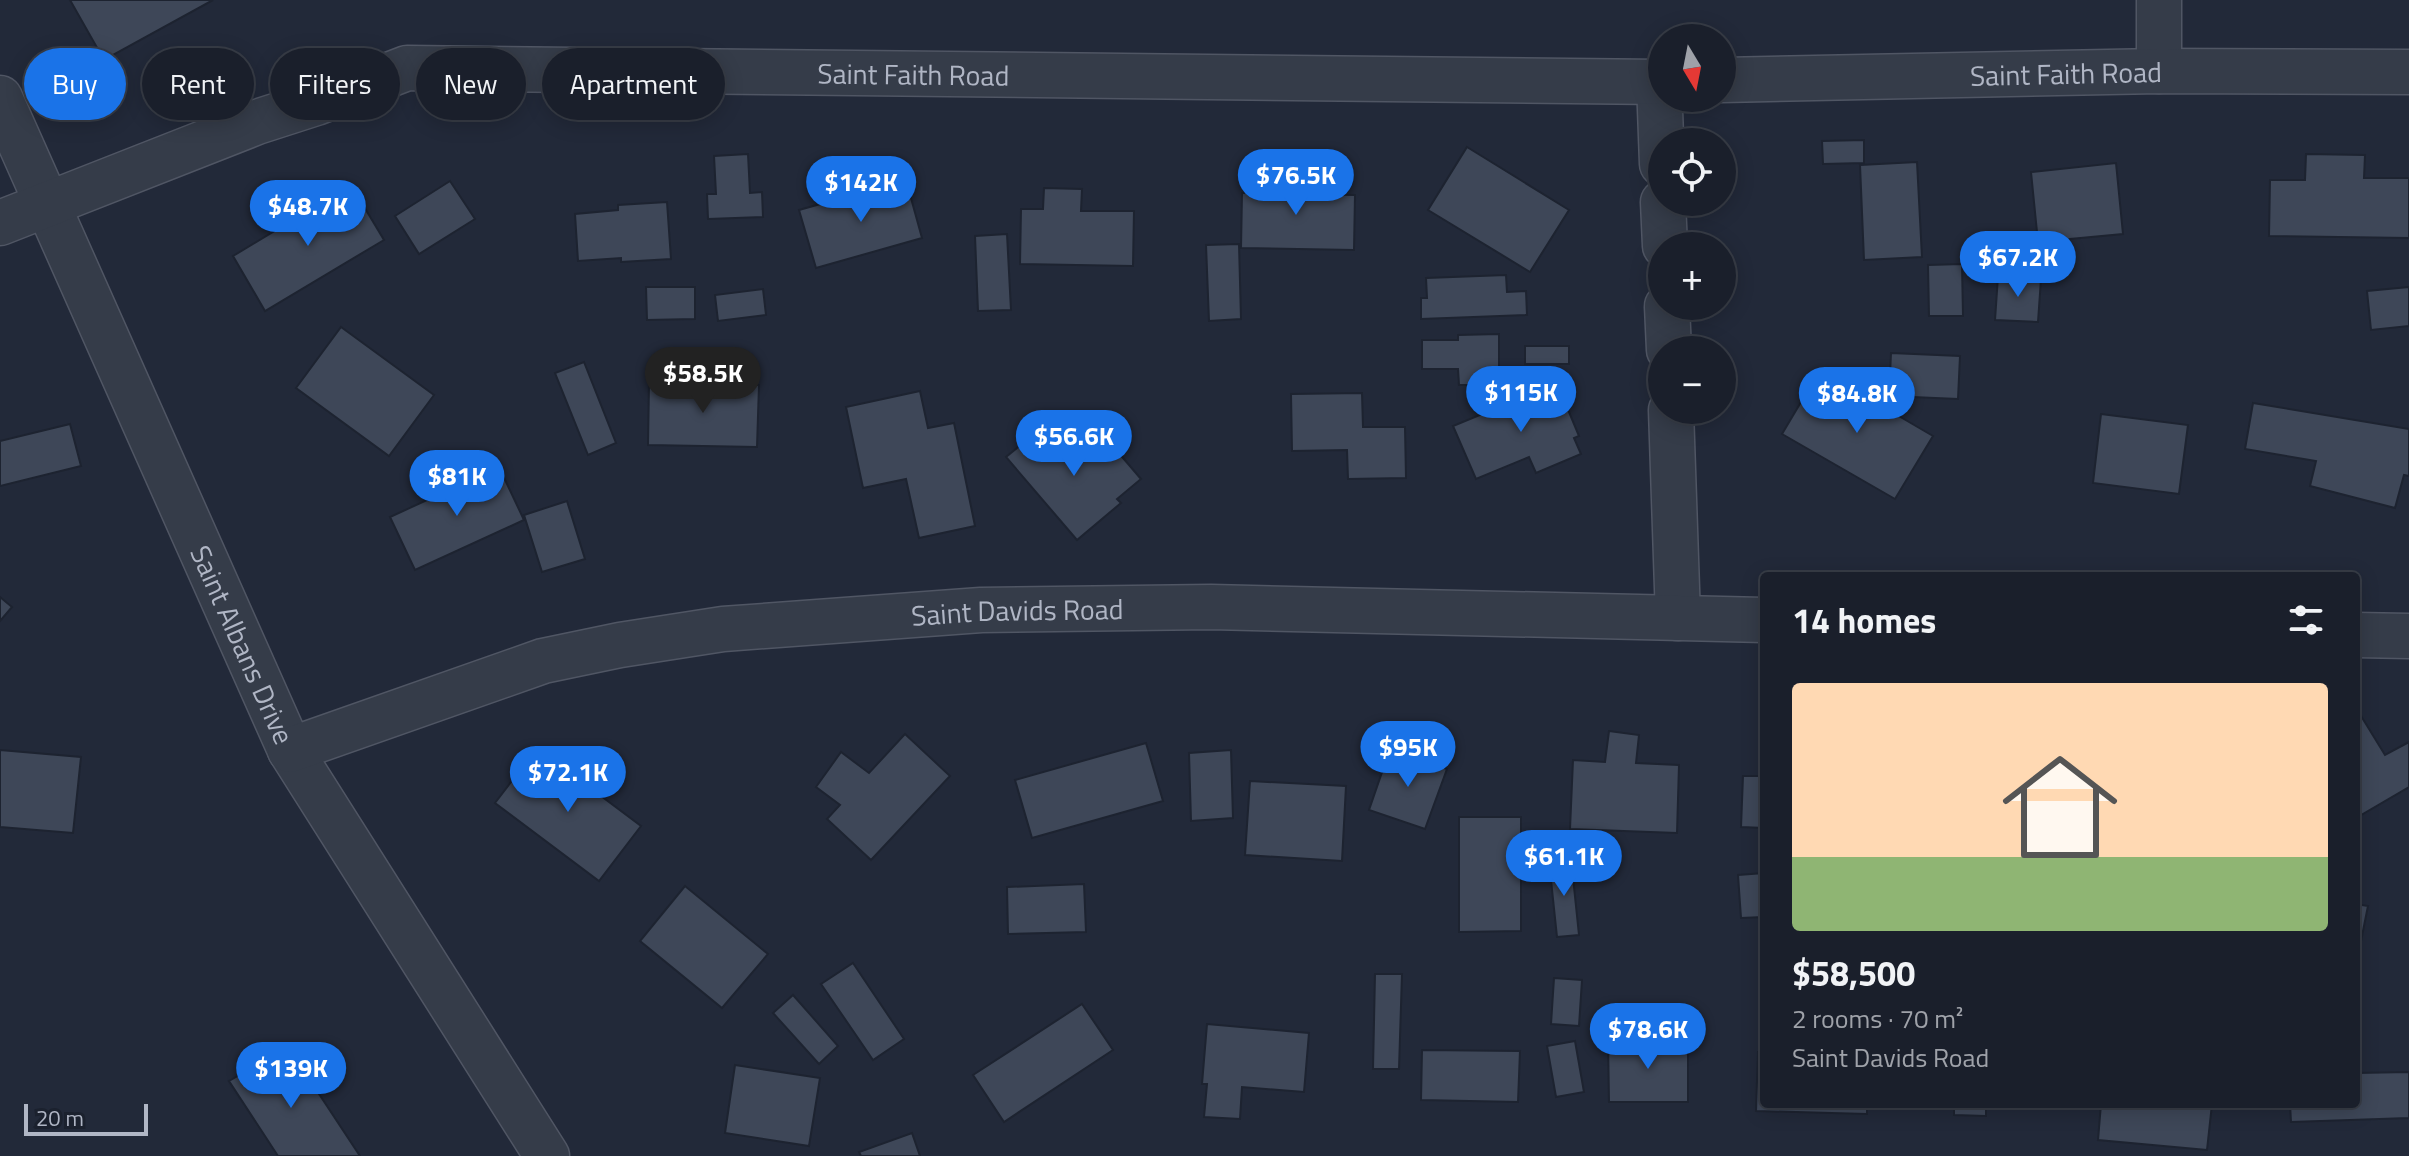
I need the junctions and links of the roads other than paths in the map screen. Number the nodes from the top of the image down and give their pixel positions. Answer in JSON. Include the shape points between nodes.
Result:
{"nodes":[{"id":1,"x":2159,"y":0,"type":"edge"},
{"id":2,"x":2159,"y":71,"type":"junction"},
{"id":3,"x":2409,"y":72,"type":"edge"},
{"id":4,"x":1736,"y":80,"type":"edge"},
{"id":5,"x":1648,"y":82,"type":"edge"},
{"id":6,"x":0,"y":98,"type":"edge"},
{"id":7,"x":48,"y":205,"type":"junction"},
{"id":8,"x":0,"y":223,"type":"edge"},
{"id":9,"x":1671,"y":424,"type":"edge"},
{"id":10,"x":1678,"y":618,"type":"junction"},
{"id":11,"x":1760,"y":620,"type":"edge"},
{"id":12,"x":2360,"y":635,"type":"edge"},
{"id":13,"x":2409,"y":636,"type":"edge"},
{"id":14,"x":290,"y":750,"type":"junction"},
{"id":15,"x":547,"y":1156,"type":"edge"}],
"edges":[{"from":1,"to":2,"type":"street"},
{"from":2,"to":3,"type":"street","name":"Saint Faith Road"},
{"from":2,"to":4,"type":"street","name":"Saint Faith Road"},
{"from":5,"to":7,"type":"street","name":"Saint Faith Road","via":[[407,68]]},
{"from":6,"to":7,"type":"street","name":"Saint Albans Drive"},
{"from":7,"to":8,"type":"street","name":"Saint Faith Road"},
{"from":7,"to":14,"type":"street","name":"Saint Albans Drive"},
{"from":9,"to":10,"type":"street"},
{"from":10,"to":11,"type":"street","name":"Saint Davids Road"},
{"from":10,"to":14,"type":"street","name":"Saint Davids Road","via":[[1211,607],[981,610],[723,629],[543,661]]},
{"from":12,"to":13,"type":"street"},
{"from":14,"to":15,"type":"street","name":"Saint Albans Drive"}]}
